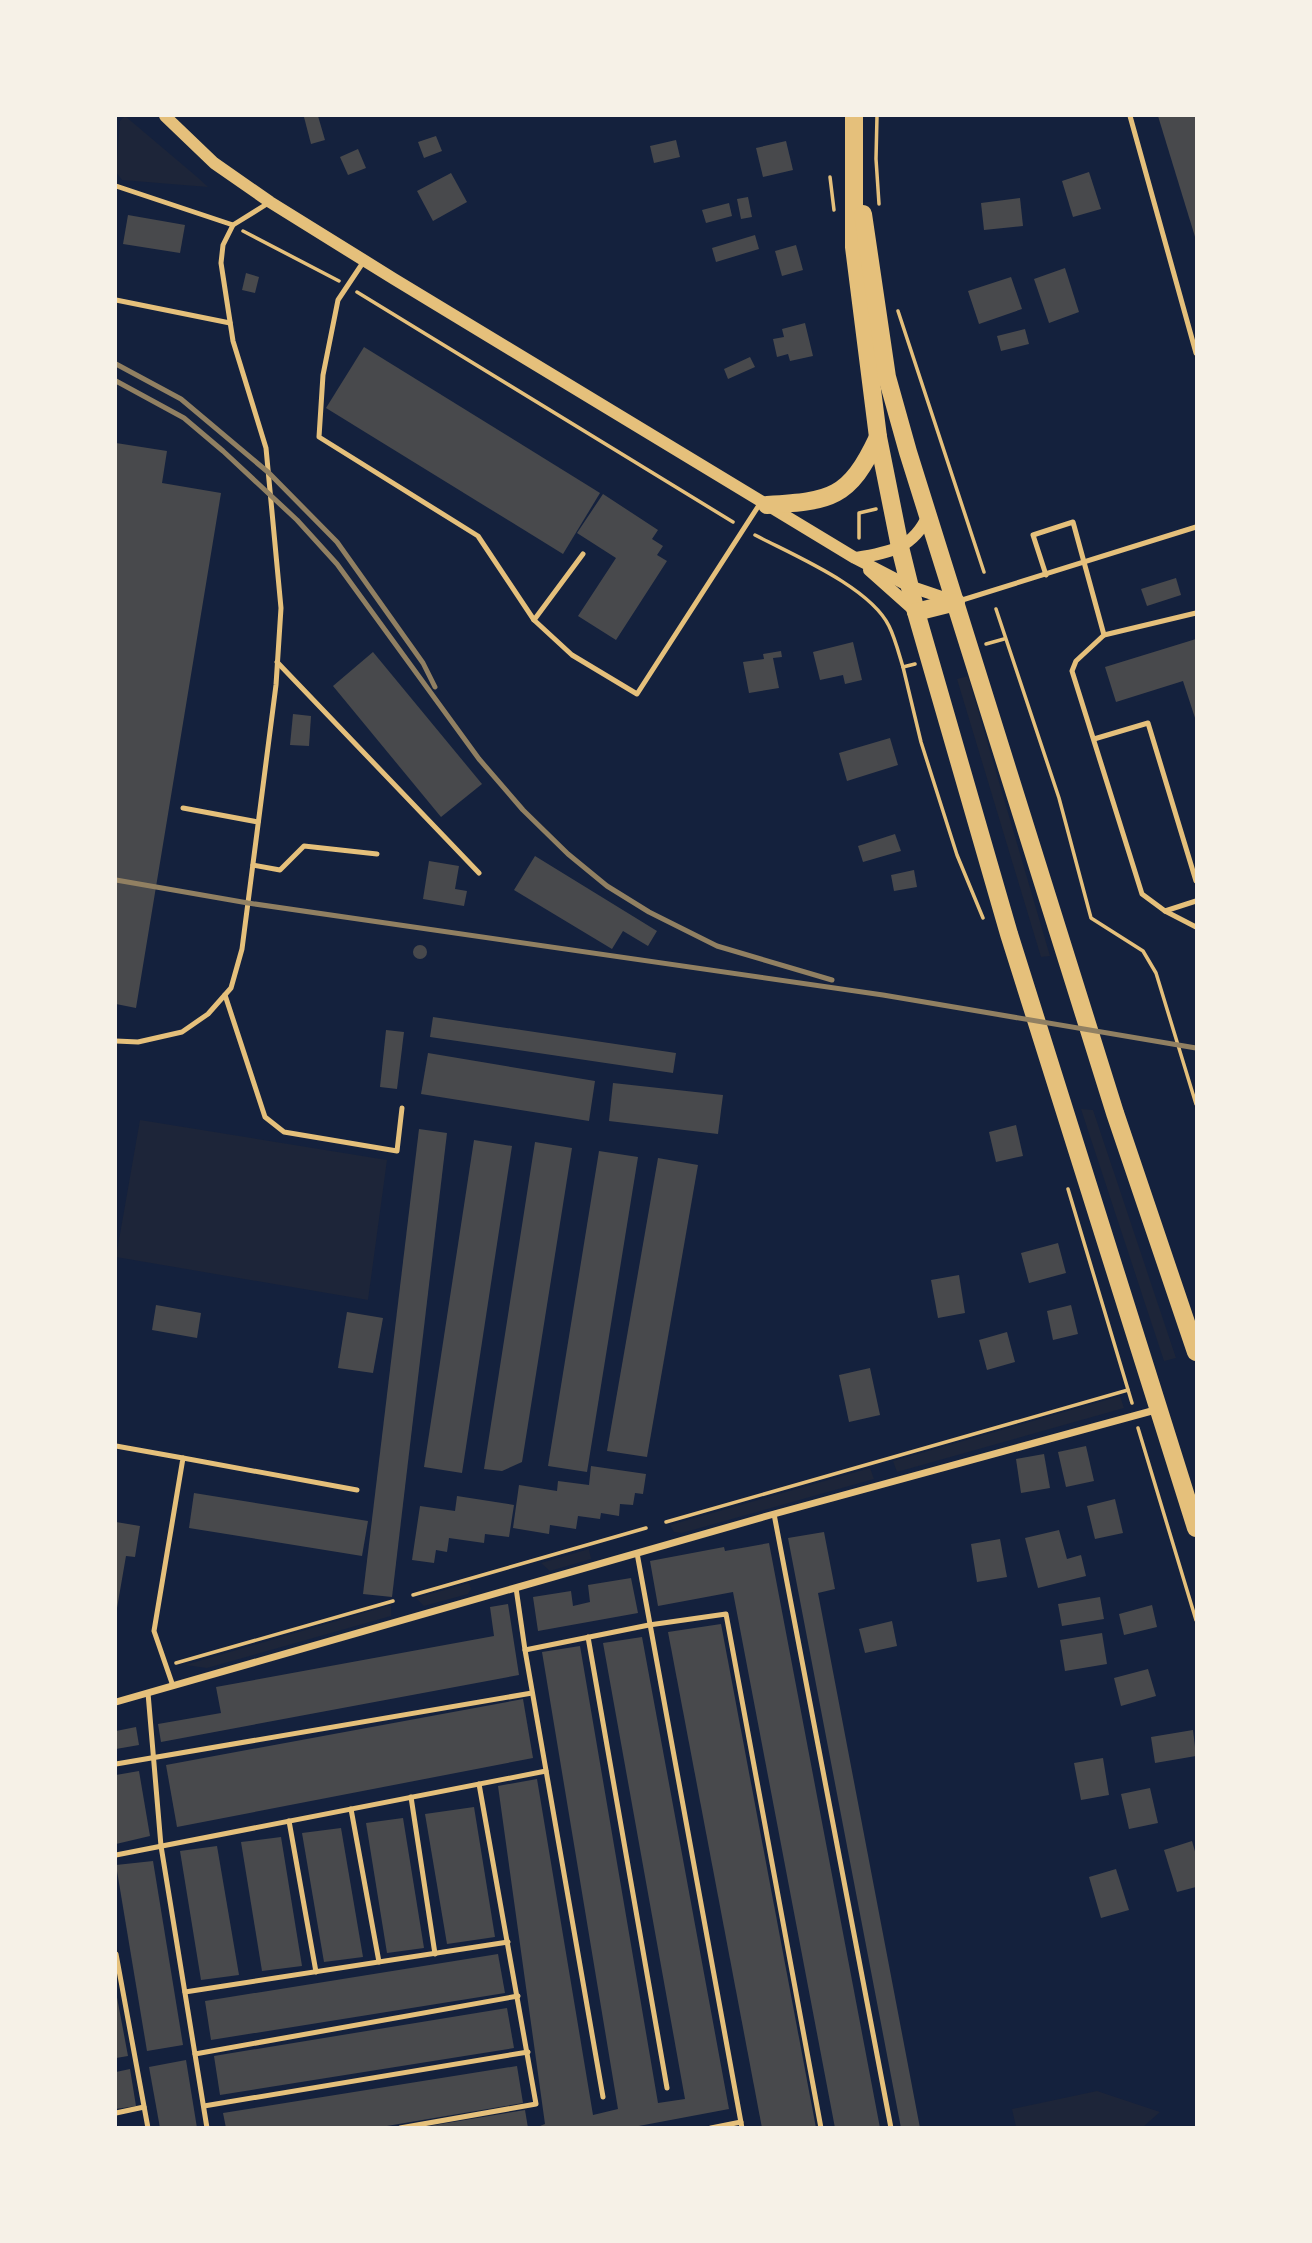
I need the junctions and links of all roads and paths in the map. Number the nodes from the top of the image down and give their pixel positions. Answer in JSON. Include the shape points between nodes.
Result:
{"nodes":[{"id":1,"x":164,"y":116,"type":"edge"},
{"id":2,"x":854,"y":116,"type":"edge"},
{"id":3,"x":877,"y":116,"type":"edge"},
{"id":4,"x":1130,"y":116,"type":"edge"},
{"id":5,"x":853,"y":152,"type":"junction"},
{"id":6,"x":116,"y":186,"type":"edge"},
{"id":7,"x":270,"y":202,"type":"junction"},
{"id":8,"x":880,"y":210,"type":"dead end"},
{"id":9,"x":233,"y":225,"type":"junction"},
{"id":10,"x":364,"y":261,"type":"junction"},
{"id":11,"x":347,"y":286,"type":"junction"},
{"id":12,"x":894,"y":299,"type":"dead end"},
{"id":13,"x":116,"y":300,"type":"edge"},
{"id":14,"x":230,"y":323,"type":"junction"},
{"id":15,"x":1196,"y":353,"type":"edge"},
{"id":16,"x":878,"y":437,"type":"junction"},
{"id":17,"x":764,"y":503,"type":"junction"},
{"id":18,"x":884,"y":507,"type":"dead end"},
{"id":19,"x":928,"y":515,"type":"junction"},
{"id":20,"x":1196,"y":527,"type":"edge"},
{"id":21,"x":743,"y":528,"type":"junction"},
{"id":22,"x":859,"y":538,"type":"dead end"},
{"id":23,"x":900,"y":547,"type":"junction"},
{"id":24,"x":583,"y":554,"type":"dead end"},
{"id":25,"x":855,"y":558,"type":"junction"},
{"id":26,"x":1085,"y":563,"type":"junction"},
{"id":27,"x":984,"y":572,"type":"dead end"},
{"id":28,"x":1046,"y":575,"type":"junction"},
{"id":29,"x":909,"y":586,"type":"junction"},
{"id":30,"x":956,"y":602,"type":"junction"},
{"id":31,"x":996,"y":609,"type":"dead end"},
{"id":32,"x":916,"y":612,"type":"junction"},
{"id":33,"x":1196,"y":612,"type":"edge"},
{"id":34,"x":534,"y":620,"type":"junction"},
{"id":35,"x":1104,"y":635,"type":"junction"},
{"id":36,"x":1005,"y":639,"type":"junction"},
{"id":37,"x":986,"y":644,"type":"dead end"},
{"id":38,"x":277,"y":662,"type":"junction"},
{"id":39,"x":916,"y":664,"type":"dead end"},
{"id":40,"x":903,"y":667,"type":"junction"},
{"id":41,"x":1094,"y":739,"type":"junction"},
{"id":42,"x":183,"y":808,"type":"dead end"},
{"id":43,"x":258,"y":822,"type":"junction"},
{"id":44,"x":377,"y":854,"type":"dead end"},
{"id":45,"x":253,"y":865,"type":"junction"},
{"id":46,"x":479,"y":873,"type":"dead end"},
{"id":47,"x":1196,"y":881,"type":"edge"},
{"id":48,"x":1196,"y":901,"type":"edge"},
{"id":49,"x":1165,"y":911,"type":"junction"},
{"id":50,"x":985,"y":923,"type":"dead end"},
{"id":51,"x":1196,"y":927,"type":"edge"},
{"id":52,"x":225,"y":995,"type":"junction"},
{"id":53,"x":116,"y":1041,"type":"edge"},
{"id":54,"x":1196,"y":1101,"type":"edge"},
{"id":55,"x":402,"y":1108,"type":"dead end"},
{"id":56,"x":1066,"y":1181,"type":"dead end"},
{"id":57,"x":1196,"y":1352,"type":"edge"},
{"id":58,"x":1128,"y":1390,"type":"junction"},
{"id":59,"x":1159,"y":1409,"type":"junction"},
{"id":60,"x":1133,"y":1410,"type":"dead end"},
{"id":61,"x":1138,"y":1427,"type":"dead end"},
{"id":62,"x":116,"y":1446,"type":"edge"},
{"id":63,"x":183,"y":1458,"type":"junction"},
{"id":64,"x":357,"y":1490,"type":"dead end"},
{"id":65,"x":774,"y":1514,"type":"junction"},
{"id":66,"x":666,"y":1522,"type":"dead end"},
{"id":67,"x":646,"y":1528,"type":"dead end"},
{"id":68,"x":1196,"y":1528,"type":"edge"},
{"id":69,"x":637,"y":1553,"type":"junction"},
{"id":70,"x":516,"y":1588,"type":"junction"},
{"id":71,"x":413,"y":1595,"type":"dead end"},
{"id":72,"x":393,"y":1601,"type":"dead end"},
{"id":73,"x":1196,"y":1620,"type":"edge"},
{"id":74,"x":649,"y":1625,"type":"junction"},
{"id":75,"x":588,"y":1637,"type":"junction"},
{"id":76,"x":525,"y":1650,"type":"junction"},
{"id":77,"x":173,"y":1664,"type":"dead end"},
{"id":78,"x":173,"y":1686,"type":"junction"},
{"id":79,"x":148,"y":1693,"type":"junction"},
{"id":80,"x":533,"y":1693,"type":"junction"},
{"id":81,"x":116,"y":1702,"type":"edge"},
{"id":82,"x":153,"y":1757,"type":"junction"},
{"id":83,"x":116,"y":1765,"type":"edge"},
{"id":84,"x":546,"y":1771,"type":"junction"},
{"id":85,"x":479,"y":1784,"type":"junction"},
{"id":86,"x":411,"y":1797,"type":"junction"},
{"id":87,"x":351,"y":1809,"type":"junction"},
{"id":88,"x":289,"y":1821,"type":"junction"},
{"id":89,"x":161,"y":1846,"type":"junction"},
{"id":90,"x":116,"y":1855,"type":"edge"},
{"id":91,"x":508,"y":1942,"type":"junction"},
{"id":92,"x":116,"y":1954,"type":"edge"},
{"id":93,"x":435,"y":1954,"type":"junction"},
{"id":94,"x":379,"y":1962,"type":"junction"},
{"id":95,"x":316,"y":1972,"type":"junction"},
{"id":96,"x":185,"y":1992,"type":"junction"},
{"id":97,"x":518,"y":1996,"type":"junction"},
{"id":98,"x":528,"y":2052,"type":"junction"},
{"id":99,"x":195,"y":2054,"type":"junction"},
{"id":100,"x":667,"y":2088,"type":"dead end"},
{"id":101,"x":603,"y":2097,"type":"dead end"},
{"id":102,"x":204,"y":2106,"type":"junction"},
{"id":103,"x":144,"y":2107,"type":"junction"},
{"id":104,"x":116,"y":2113,"type":"edge"},
{"id":105,"x":741,"y":2125,"type":"edge"},
{"id":106,"x":148,"y":2127,"type":"edge"},
{"id":107,"x":207,"y":2127,"type":"edge"},
{"id":108,"x":400,"y":2127,"type":"edge"},
{"id":109,"x":712,"y":2127,"type":"edge"},
{"id":110,"x":821,"y":2127,"type":"edge"},
{"id":111,"x":891,"y":2127,"type":"edge"}],
"edges":[{"from":1,"to":7,"type":"street","via":[[214,163]]},
{"from":2,"to":5,"type":"main road"},
{"from":3,"to":8,"type":"path"},
{"from":4,"to":15,"type":"lane"},
{"from":5,"to":16,"type":"main road","via":[[854,247]]},
{"from":5,"to":19,"type":"main road","via":[[887,377]]},
{"from":6,"to":9,"type":"lane"},
{"from":7,"to":9,"type":"lane"},
{"from":7,"to":10,"type":"street"},
{"from":9,"to":11,"type":"path"},
{"from":9,"to":14,"type":"lane","via":[[220,263]]},
{"from":10,"to":11,"type":"lane"},
{"from":10,"to":17,"type":"street"},
{"from":11,"to":21,"type":"path"},
{"from":11,"to":34,"type":"lane","via":[[338,300],[323,375],[319,437],[478,536]]},
{"from":12,"to":27,"type":"path"},
{"from":13,"to":14,"type":"lane"},
{"from":14,"to":38,"type":"lane","via":[[266,447],[281,608]]},
{"from":16,"to":17,"type":"main road","via":[[855,478],[840,491],[821,500]]},
{"from":16,"to":23,"type":"main road"},
{"from":17,"to":21,"type":"lane"},
{"from":17,"to":25,"type":"street"},
{"from":18,"to":22,"type":"path","via":[[859,513]]},
{"from":19,"to":23,"type":"street","via":[[921,533]]},
{"from":19,"to":30,"type":"main road"},
{"from":20,"to":26,"type":"lane"},
{"from":21,"to":34,"type":"lane","via":[[637,694],[572,655]]},
{"from":21,"to":40,"type":"path","via":[[869,600],[889,625]]},
{"from":23,"to":25,"type":"street"},
{"from":23,"to":29,"type":"main road"},
{"from":24,"to":34,"type":"lane"},
{"from":25,"to":29,"type":"street"},
{"from":25,"to":32,"type":"street"},
{"from":26,"to":28,"type":"lane"},
{"from":26,"to":28,"type":"lane","via":[[1073,522],[1033,535]]},
{"from":26,"to":35,"type":"lane"},
{"from":28,"to":30,"type":"lane"},
{"from":29,"to":30,"type":"street"},
{"from":29,"to":32,"type":"main road"},
{"from":30,"to":32,"type":"main road"},
{"from":30,"to":57,"type":"main road","via":[[1115,1113]]},
{"from":31,"to":36,"type":"path"},
{"from":32,"to":59,"type":"main road","via":[[1009,934]]},
{"from":33,"to":35,"type":"lane"},
{"from":35,"to":41,"type":"lane","via":[[1076,661],[1072,671]]},
{"from":36,"to":37,"type":"path"},
{"from":36,"to":54,"type":"path","via":[[1059,797],[1091,918],[1143,951],[1156,973]]},
{"from":38,"to":43,"type":"lane"},
{"from":38,"to":46,"type":"lane"},
{"from":39,"to":40,"type":"path"},
{"from":40,"to":50,"type":"path","via":[[957,855]]},
{"from":41,"to":47,"type":"lane","via":[[1148,723]]},
{"from":41,"to":49,"type":"lane","via":[[1142,894]]},
{"from":42,"to":43,"type":"lane"},
{"from":43,"to":45,"type":"lane"},
{"from":44,"to":45,"type":"lane","via":[[304,846],[280,870]]},
{"from":45,"to":52,"type":"lane","via":[[242,949]]},
{"from":48,"to":49,"type":"lane"},
{"from":49,"to":51,"type":"lane"},
{"from":52,"to":53,"type":"lane","via":[[182,1032],[138,1042]]},
{"from":52,"to":55,"type":"lane","via":[[265,1117],[284,1132],[397,1151]]},
{"from":56,"to":58,"type":"path"},
{"from":58,"to":60,"type":"path"},
{"from":58,"to":66,"type":"path"},
{"from":59,"to":65,"type":"street"},
{"from":59,"to":68,"type":"main road"},
{"from":61,"to":73,"type":"path"},
{"from":62,"to":63,"type":"lane"},
{"from":63,"to":64,"type":"lane"},
{"from":63,"to":78,"type":"lane","via":[[154,1631]]},
{"from":65,"to":69,"type":"street"},
{"from":65,"to":111,"type":"lane"},
{"from":67,"to":71,"type":"path"},
{"from":69,"to":70,"type":"street"},
{"from":69,"to":74,"type":"lane"},
{"from":70,"to":76,"type":"lane"},
{"from":70,"to":78,"type":"street"},
{"from":72,"to":77,"type":"path"},
{"from":74,"to":75,"type":"lane"},
{"from":74,"to":105,"type":"lane"},
{"from":74,"to":110,"type":"lane","via":[[726,1614]]},
{"from":75,"to":76,"type":"lane"},
{"from":75,"to":100,"type":"lane"},
{"from":76,"to":80,"type":"lane"},
{"from":78,"to":79,"type":"street"},
{"from":79,"to":81,"type":"street"},
{"from":79,"to":82,"type":"lane"},
{"from":80,"to":82,"type":"lane"},
{"from":80,"to":84,"type":"lane"},
{"from":82,"to":83,"type":"lane"},
{"from":82,"to":89,"type":"lane"},
{"from":84,"to":85,"type":"lane"},
{"from":84,"to":101,"type":"lane"},
{"from":85,"to":86,"type":"lane"},
{"from":85,"to":91,"type":"lane"},
{"from":86,"to":87,"type":"lane"},
{"from":86,"to":93,"type":"lane"},
{"from":87,"to":88,"type":"lane"},
{"from":87,"to":94,"type":"lane"},
{"from":88,"to":89,"type":"lane"},
{"from":88,"to":95,"type":"lane"},
{"from":89,"to":90,"type":"lane"},
{"from":89,"to":96,"type":"lane"},
{"from":91,"to":93,"type":"lane"},
{"from":91,"to":97,"type":"lane"},
{"from":92,"to":103,"type":"lane"},
{"from":93,"to":94,"type":"lane"},
{"from":94,"to":95,"type":"lane"},
{"from":95,"to":96,"type":"lane"},
{"from":96,"to":99,"type":"lane"},
{"from":97,"to":98,"type":"lane"},
{"from":97,"to":99,"type":"lane"},
{"from":98,"to":102,"type":"lane"},
{"from":98,"to":108,"type":"lane","via":[[536,2104]]},
{"from":99,"to":102,"type":"lane"},
{"from":102,"to":107,"type":"lane"},
{"from":103,"to":104,"type":"lane"},
{"from":103,"to":106,"type":"lane"},
{"from":105,"to":109,"type":"lane"}]}
